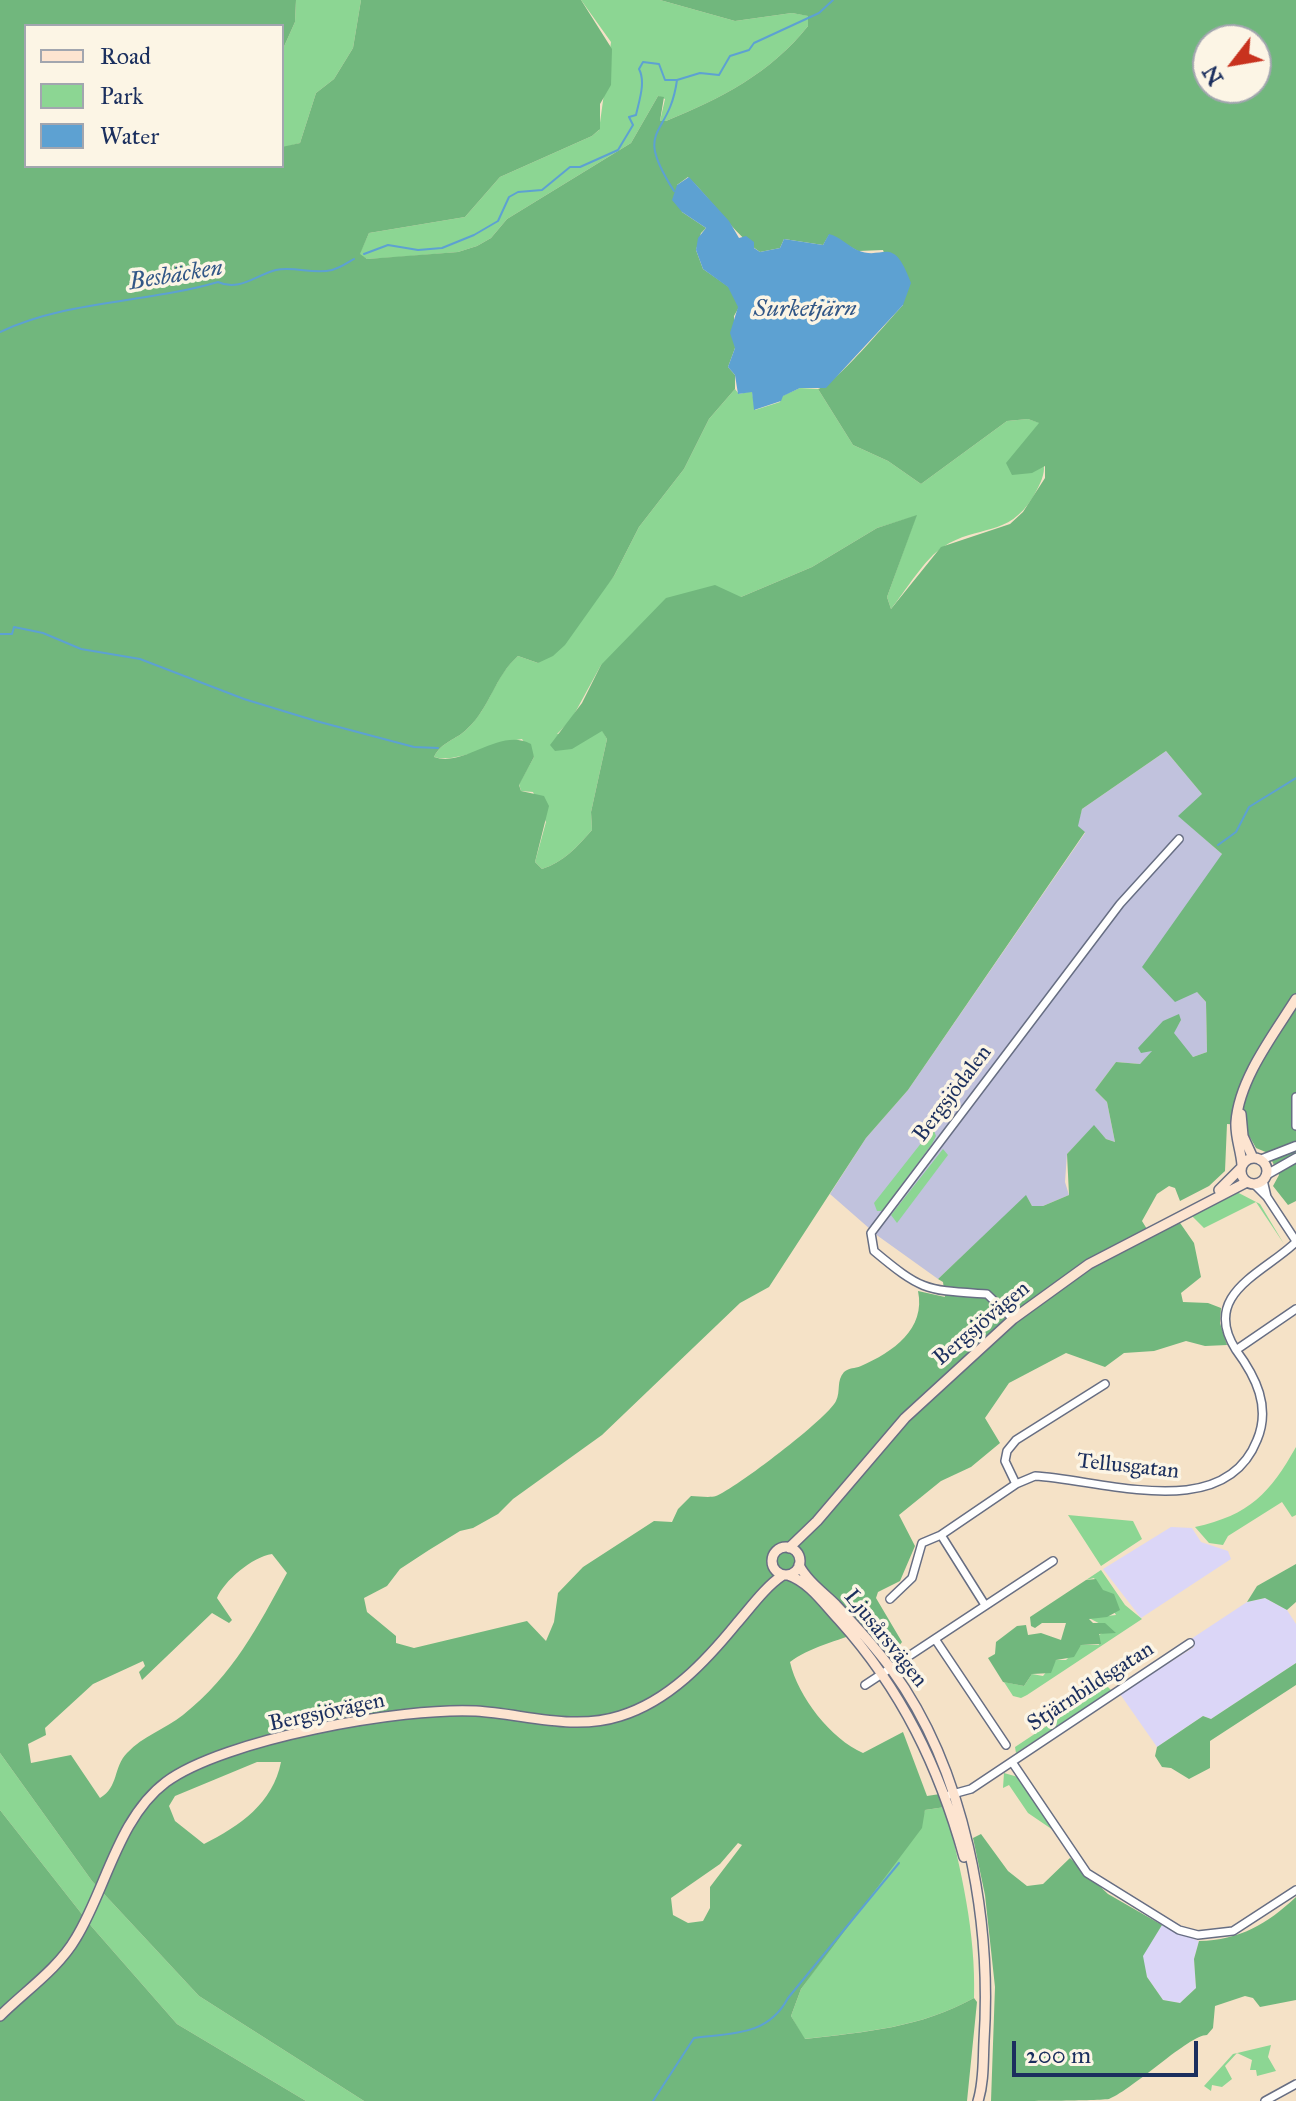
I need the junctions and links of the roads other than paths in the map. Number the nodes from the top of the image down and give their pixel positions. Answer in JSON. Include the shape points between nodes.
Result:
{"nodes":[{"id":1,"x":1179,"y":839,"type":"dead end"},
{"id":2,"x":1296,"y":999,"type":"edge"},
{"id":3,"x":1296,"y":1097,"type":"edge"},
{"id":4,"x":1240,"y":1107,"type":"junction"},
{"id":5,"x":1296,"y":1124,"type":"edge"},
{"id":6,"x":1296,"y":1146,"type":"edge"},
{"id":7,"x":1296,"y":1158,"type":"edge"},
{"id":8,"x":1257,"y":1159,"type":"junction"},
{"id":9,"x":1241,"y":1167,"type":"junction"},
{"id":10,"x":1258,"y":1181,"type":"junction"},
{"id":11,"x":1207,"y":1200,"type":"junction"},
{"id":12,"x":1296,"y":1242,"type":"edge"},
{"id":13,"x":1296,"y":1309,"type":"edge"},
{"id":14,"x":1013,"y":1319,"type":"junction"},
{"id":15,"x":1236,"y":1350,"type":"junction"},
{"id":16,"x":1105,"y":1384,"type":"dead end"},
{"id":17,"x":1016,"y":1484,"type":"junction"},
{"id":18,"x":817,"y":1521,"type":"junction"},
{"id":19,"x":941,"y":1535,"type":"junction"},
{"id":20,"x":789,"y":1548,"type":"junction"},
{"id":21,"x":1053,"y":1561,"type":"dead end"},
{"id":22,"x":799,"y":1562,"type":"junction"},
{"id":23,"x":772,"y":1565,"type":"junction"},
{"id":24,"x":786,"y":1575,"type":"junction"},
{"id":25,"x":890,"y":1599,"type":"dead end"},
{"id":26,"x":985,"y":1605,"type":"junction"},
{"id":27,"x":750,"y":1608,"type":"junction"},
{"id":28,"x":935,"y":1639,"type":"junction"},
{"id":29,"x":1190,"y":1643,"type":"dead end"},
{"id":30,"x":886,"y":1670,"type":"junction"},
{"id":31,"x":865,"y":1685,"type":"dead end"},
{"id":32,"x":1006,"y":1745,"type":"dead end"},
{"id":33,"x":1012,"y":1762,"type":"junction"},
{"id":34,"x":950,"y":1794,"type":"junction"},
{"id":35,"x":1296,"y":1890,"type":"edge"},
{"id":36,"x":0,"y":2016,"type":"edge"},
{"id":37,"x":1296,"y":2084,"type":"edge"},
{"id":38,"x":980,"y":2098,"type":"edge"},
{"id":39,"x":1265,"y":2101,"type":"edge"}],
"edges":[{"from":1,"to":14,"type":"street","name":"Bergsjödalen","via":[[1120,904],[871,1233],[874,1251],[914,1283],[941,1292],[987,1294]]},
{"from":2,"to":4,"type":"main road","via":[[1251,1074]]},
{"from":3,"to":5,"type":"street"},
{"from":4,"to":8,"type":"main road","via":[[1243,1136]]},
{"from":4,"to":9,"type":"main road","via":[[1235,1123]]},
{"from":6,"to":8,"type":"street","name":"Bergsjövägen"},
{"from":7,"to":10,"type":"street","name":"Bergsjövägen"},
{"from":8,"to":9,"type":"main road","name":"Bergsjövägen"},
{"from":8,"to":10,"type":"main road","via":[[1266,1166]]},
{"from":9,"to":10,"type":"main road"},
{"from":9,"to":11,"type":"main road","name":"Bergsjövägen"},
{"from":10,"to":11,"type":"main road","name":"Bergsjövägen"},
{"from":10,"to":12,"type":"street"},
{"from":11,"to":14,"type":"main road","name":"Bergsjövägen","via":[[1089,1264]]},
{"from":12,"to":15,"type":"street","name":"Tellusgatan","via":[[1231,1297],[1225,1317]]},
{"from":13,"to":15,"type":"street"},
{"from":14,"to":18,"type":"main road","name":"Bergsjövägen","via":[[905,1418]]},
{"from":15,"to":17,"type":"street","name":"Tellusgatan","via":[[1260,1391],[1262,1419],[1254,1449],[1228,1478],[1208,1488],[1178,1491],[1037,1476]]},
{"from":16,"to":17,"type":"street","via":[[1012,1443],[1005,1461]]},
{"from":17,"to":19,"type":"street","name":"Tellusgatan"},
{"from":18,"to":20,"type":"main road","name":"Bergsjövägen"},
{"from":18,"to":22,"type":"main road","name":"Bergsjövägen"},
{"from":19,"to":25,"type":"street","name":"Tellusgatan","via":[[922,1543],[912,1578]]},
{"from":19,"to":26,"type":"street"},
{"from":20,"to":22,"type":"main road"},
{"from":20,"to":23,"type":"main road","name":"Bergsjövägen","via":[[775,1553]]},
{"from":21,"to":26,"type":"street"},
{"from":22,"to":24,"type":"main road","name":"Bergsjövägen"},
{"from":22,"to":30,"type":"main road","name":"Ljusårsvägen"},
{"from":23,"to":24,"type":"main road"},
{"from":23,"to":27,"type":"main road","name":"Bergsjövägen"},
{"from":24,"to":27,"type":"main road","name":"Bergsjövägen"},
{"from":24,"to":30,"type":"main road","name":"Ljusårsvägen","via":[[802,1582]]},
{"from":26,"to":28,"type":"street"},
{"from":27,"to":36,"type":"main road","name":"Bergsjövägen","via":[[675,1686],[619,1717],[575,1722],[475,1711],[403,1715],[281,1739],[179,1774],[140,1808],[70,1948]]},
{"from":28,"to":30,"type":"street"},
{"from":28,"to":32,"type":"street"},
{"from":29,"to":33,"type":"street","name":"Stjärnbildsgatan"},
{"from":30,"to":31,"type":"street"},
{"from":30,"to":34,"type":"main road","name":"Ljusårsvägen","via":[[928,1728]]},
{"from":33,"to":34,"type":"street","name":"Stjärnbildsgatan","via":[[971,1789]]},
{"from":33,"to":35,"type":"street","via":[[1087,1873],[1179,1930],[1198,1935],[1233,1931]]},
{"from":34,"to":38,"type":"main road","name":"Ljusårsvägen","via":[[972,1879],[985,1975]]},
{"from":37,"to":39,"type":"street"}]}
